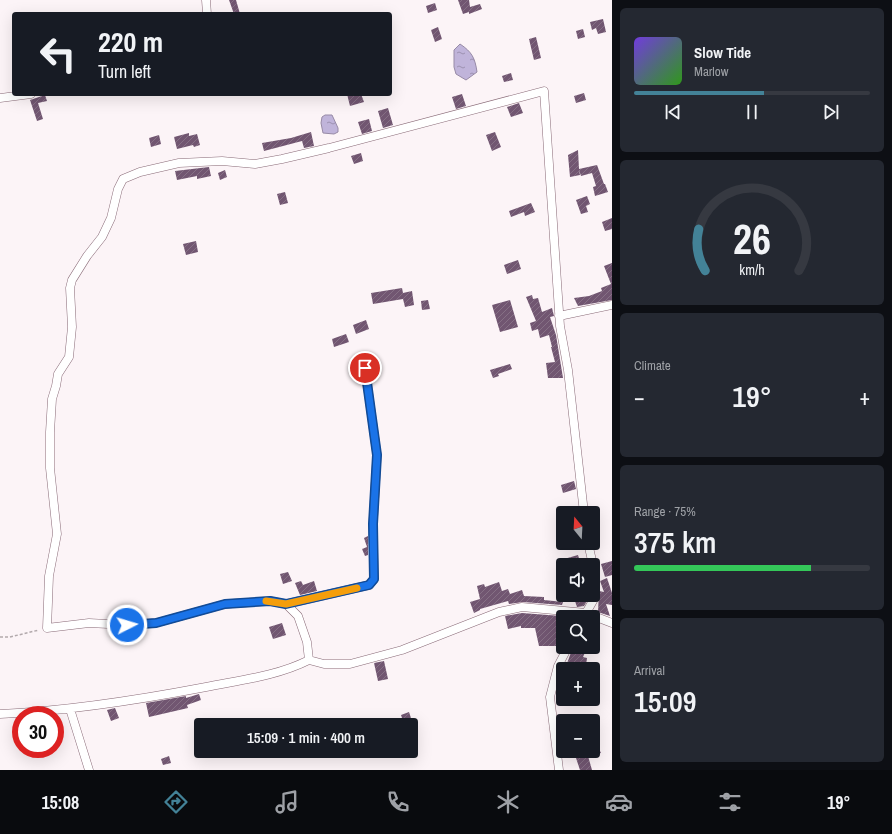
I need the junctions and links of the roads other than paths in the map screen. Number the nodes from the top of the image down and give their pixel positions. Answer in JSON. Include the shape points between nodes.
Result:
{"nodes":[{"id":1,"x":206,"y":0,"type":"edge"},
{"id":2,"x":207,"y":12,"type":"edge"},
{"id":3,"x":16,"y":96,"type":"edge"},
{"id":4,"x":0,"y":98,"type":"edge"},
{"id":5,"x":612,"y":305,"type":"edge"},
{"id":6,"x":559,"y":316,"type":"junction"},
{"id":7,"x":365,"y":368,"type":"dead end"},
{"id":8,"x":583,"y":506,"type":"edge"},
{"id":9,"x":286,"y":604,"type":"junction"},
{"id":10,"x":556,"y":611,"type":"edge"},
{"id":11,"x":600,"y":619,"type":"edge"},
{"id":12,"x":612,"y":623,"type":"edge"},
{"id":13,"x":564,"y":654,"type":"edge"},
{"id":14,"x":309,"y":660,"type":"junction"},
{"id":15,"x":70,"y":709,"type":"junction"},
{"id":16,"x":0,"y":714,"type":"edge"},
{"id":17,"x":89,"y":770,"type":"edge"},
{"id":18,"x":559,"y":770,"type":"edge"}],
"edges":[{"from":1,"to":2,"type":"street"},
{"from":3,"to":4,"type":"street"},
{"from":5,"to":6,"type":"street"},
{"from":6,"to":8,"type":"street","via":[[568,370]]},
{"from":6,"to":9,"type":"street","via":[[544,91],[282,159],[255,164],[222,161],[179,163],[140,172],[123,179],[102,237],[87,256],[70,288],[72,327],[69,357],[58,374],[52,399],[50,468],[57,534],[50,576],[47,628],[89,623],[156,623],[225,604],[270,601]]},
{"from":7,"to":9,"type":"street","via":[[377,455],[373,524],[374,579],[369,585]]},
{"from":9,"to":14,"type":"street","via":[[298,616],[307,642]]},
{"from":10,"to":14,"type":"street","via":[[522,607],[499,612],[402,650],[350,664],[324,664]]},
{"from":11,"to":12,"type":"street"},
{"from":13,"to":18,"type":"street","via":[[558,666],[550,697]]},
{"from":14,"to":15,"type":"street","via":[[266,676]]},
{"from":15,"to":16,"type":"street"},
{"from":15,"to":17,"type":"street"}]}
